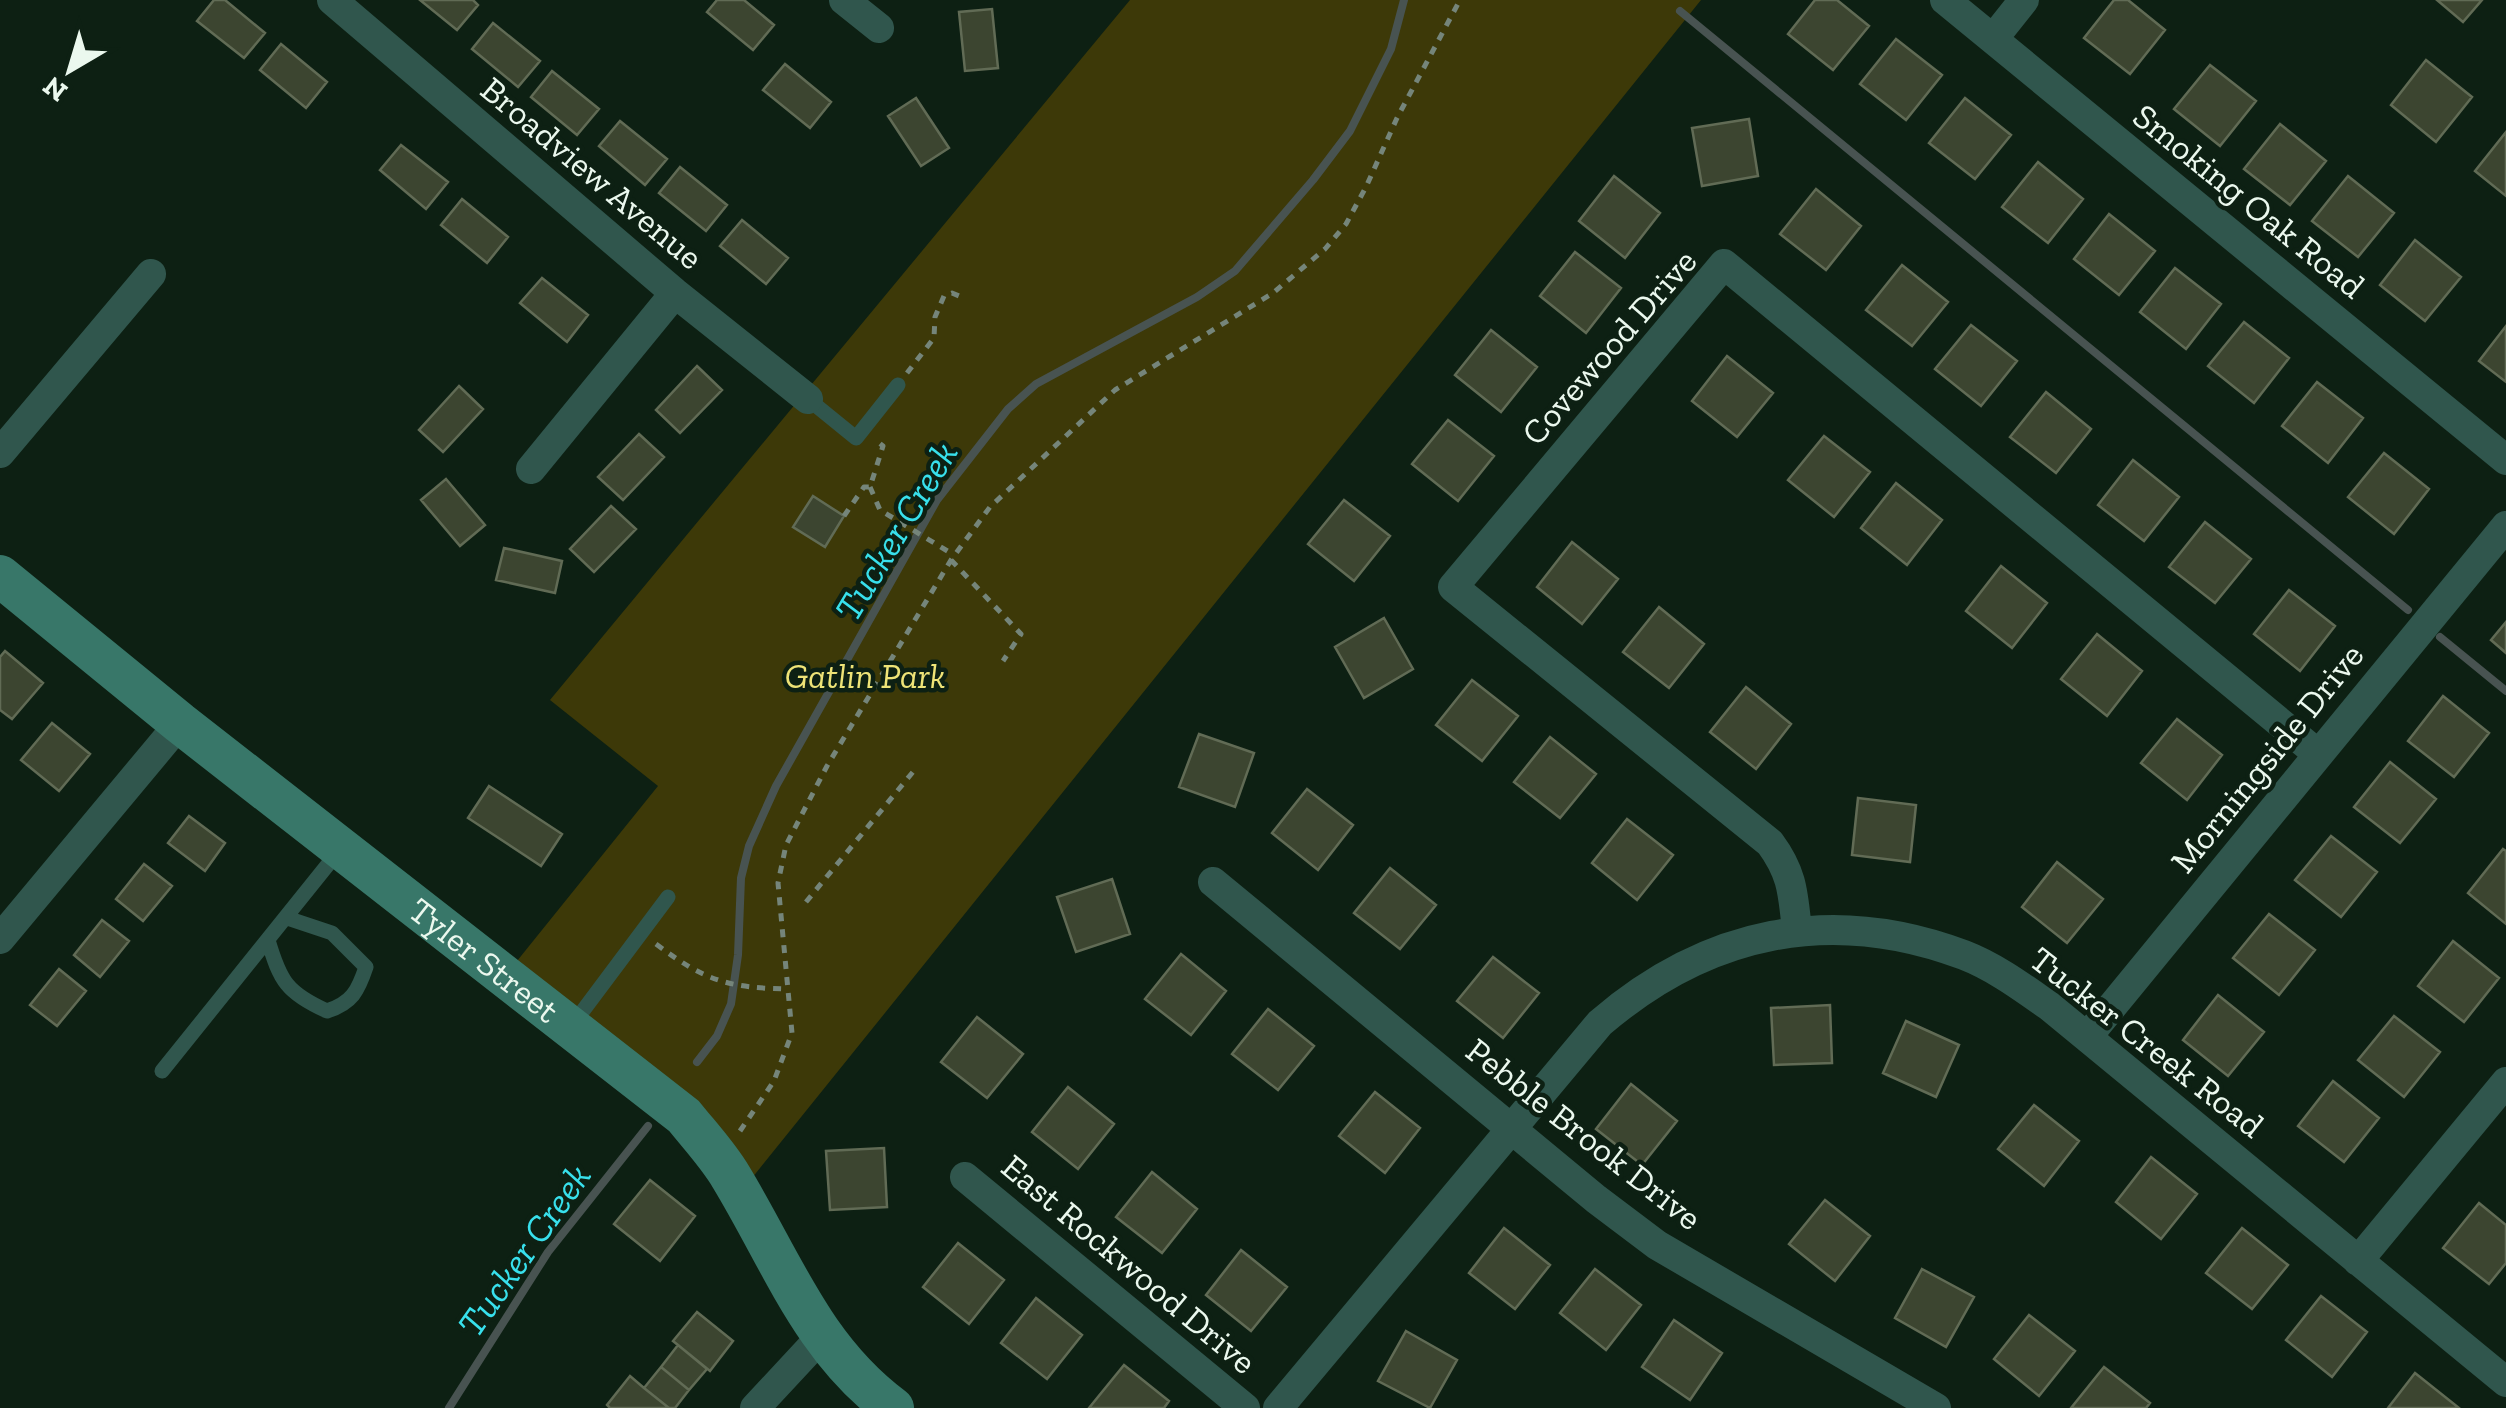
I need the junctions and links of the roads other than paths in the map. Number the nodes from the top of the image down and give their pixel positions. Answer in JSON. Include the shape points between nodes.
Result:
{"nodes":[{"id":1,"x":332,"y":0,"type":"edge"},
{"id":2,"x":844,"y":0,"type":"edge"},
{"id":3,"x":1945,"y":0,"type":"edge"},
{"id":4,"x":2024,"y":0,"type":"edge"},
{"id":5,"x":879,"y":28,"type":"dead end"},
{"id":6,"x":1993,"y":39,"type":"junction"},
{"id":7,"x":150,"y":274,"type":"dead end"},
{"id":8,"x":675,"y":293,"type":"junction"},
{"id":9,"x":898,"y":385,"type":"dead end"},
{"id":10,"x":808,"y":399,"type":"joint"},
{"id":11,"x":0,"y":453,"type":"edge"},
{"id":12,"x":2506,"y":460,"type":"edge"},
{"id":13,"x":531,"y":468,"type":"dead end"},
{"id":14,"x":2506,"y":526,"type":"edge"},
{"id":15,"x":0,"y":576,"type":"edge"},
{"id":16,"x":180,"y":723,"type":"junction"},
{"id":17,"x":2318,"y":754,"type":"junction"},
{"id":18,"x":340,"y":849,"type":"junction"},
{"id":19,"x":1212,"y":882,"type":"dead end"},
{"id":20,"x":668,"y":897,"type":"dead end"},
{"id":21,"x":287,"y":918,"type":"junction"},
{"id":22,"x":1797,"y":930,"type":"junction"},
{"id":23,"x":0,"y":939,"type":"edge"},
{"id":24,"x":268,"y":940,"type":"junction"},
{"id":25,"x":570,"y":1027,"type":"junction"},
{"id":26,"x":2087,"y":1037,"type":"junction"},
{"id":27,"x":162,"y":1071,"type":"dead end"},
{"id":28,"x":2506,"y":1082,"type":"edge"},
{"id":29,"x":1511,"y":1128,"type":"junction"},
{"id":30,"x":965,"y":1177,"type":"dead end"},
{"id":31,"x":2358,"y":1260,"type":"junction"},
{"id":32,"x":821,"y":1337,"type":"junction"},
{"id":33,"x":2506,"y":1382,"type":"edge"},
{"id":34,"x":755,"y":1408,"type":"edge"},
{"id":35,"x":893,"y":1408,"type":"edge"},
{"id":36,"x":1244,"y":1408,"type":"edge"},
{"id":37,"x":1278,"y":1408,"type":"edge"},
{"id":38,"x":1936,"y":1408,"type":"edge"}],
"edges":[{"from":1,"to":8,"type":"street","name":"Broadview Avenue"},
{"from":2,"to":5,"type":"street"},
{"from":3,"to":6,"type":"street","name":"Smoking Oak Road"},
{"from":4,"to":6,"type":"street"},
{"from":6,"to":12,"type":"street","name":"Smoking Oak Road"},
{"from":7,"to":11,"type":"street"},
{"from":8,"to":10,"type":"street","name":"Broadview Avenue"},
{"from":8,"to":13,"type":"street"},
{"from":9,"to":10,"type":"lane","via":[[856,438]]},
{"from":14,"to":17,"type":"street","name":"Morningside Drive"},
{"from":15,"to":16,"type":"street","name":"Tyler Street"},
{"from":16,"to":18,"type":"street","name":"Tyler Street"},
{"from":16,"to":23,"type":"street"},
{"from":17,"to":22,"type":"street","name":"Covewood Drive","via":[[1724,264],[1454,586],[1770,844],[1792,881]]},
{"from":17,"to":26,"type":"street","name":"Morningside Drive"},
{"from":18,"to":21,"type":"lane"},
{"from":18,"to":25,"type":"street","name":"Tyler Street"},
{"from":19,"to":29,"type":"street","name":"Pebble Brook Drive"},
{"from":20,"to":25,"type":"lane"},
{"from":21,"to":24,"type":"lane"},
{"from":21,"to":24,"type":"lane","via":[[332,933],[366,967],[346,1005],[327,1011],[298,998],[278,974]]},
{"from":22,"to":26,"type":"street","name":"Tucker Creek Road","via":[[1870,930],[1967,956],[2009,978]]},
{"from":22,"to":29,"type":"street","name":"Tucker Creek Road","via":[[1709,954],[1630,997]]},
{"from":24,"to":27,"type":"lane"},
{"from":25,"to":32,"type":"street","name":"Tyler Street","via":[[684,1116],[706,1142]]},
{"from":26,"to":31,"type":"street","name":"Tucker Creek Road"},
{"from":28,"to":31,"type":"street"},
{"from":29,"to":37,"type":"street","name":"Tucker Creek Road"},
{"from":29,"to":38,"type":"street","name":"Pebble Brook Drive","via":[[1657,1245]]},
{"from":30,"to":36,"type":"street","name":"East Rockwood Drive"},
{"from":31,"to":33,"type":"street","name":"Tucker Creek Road"},
{"from":32,"to":34,"type":"street"},
{"from":32,"to":35,"type":"street","name":"Tyler Street"}]}
